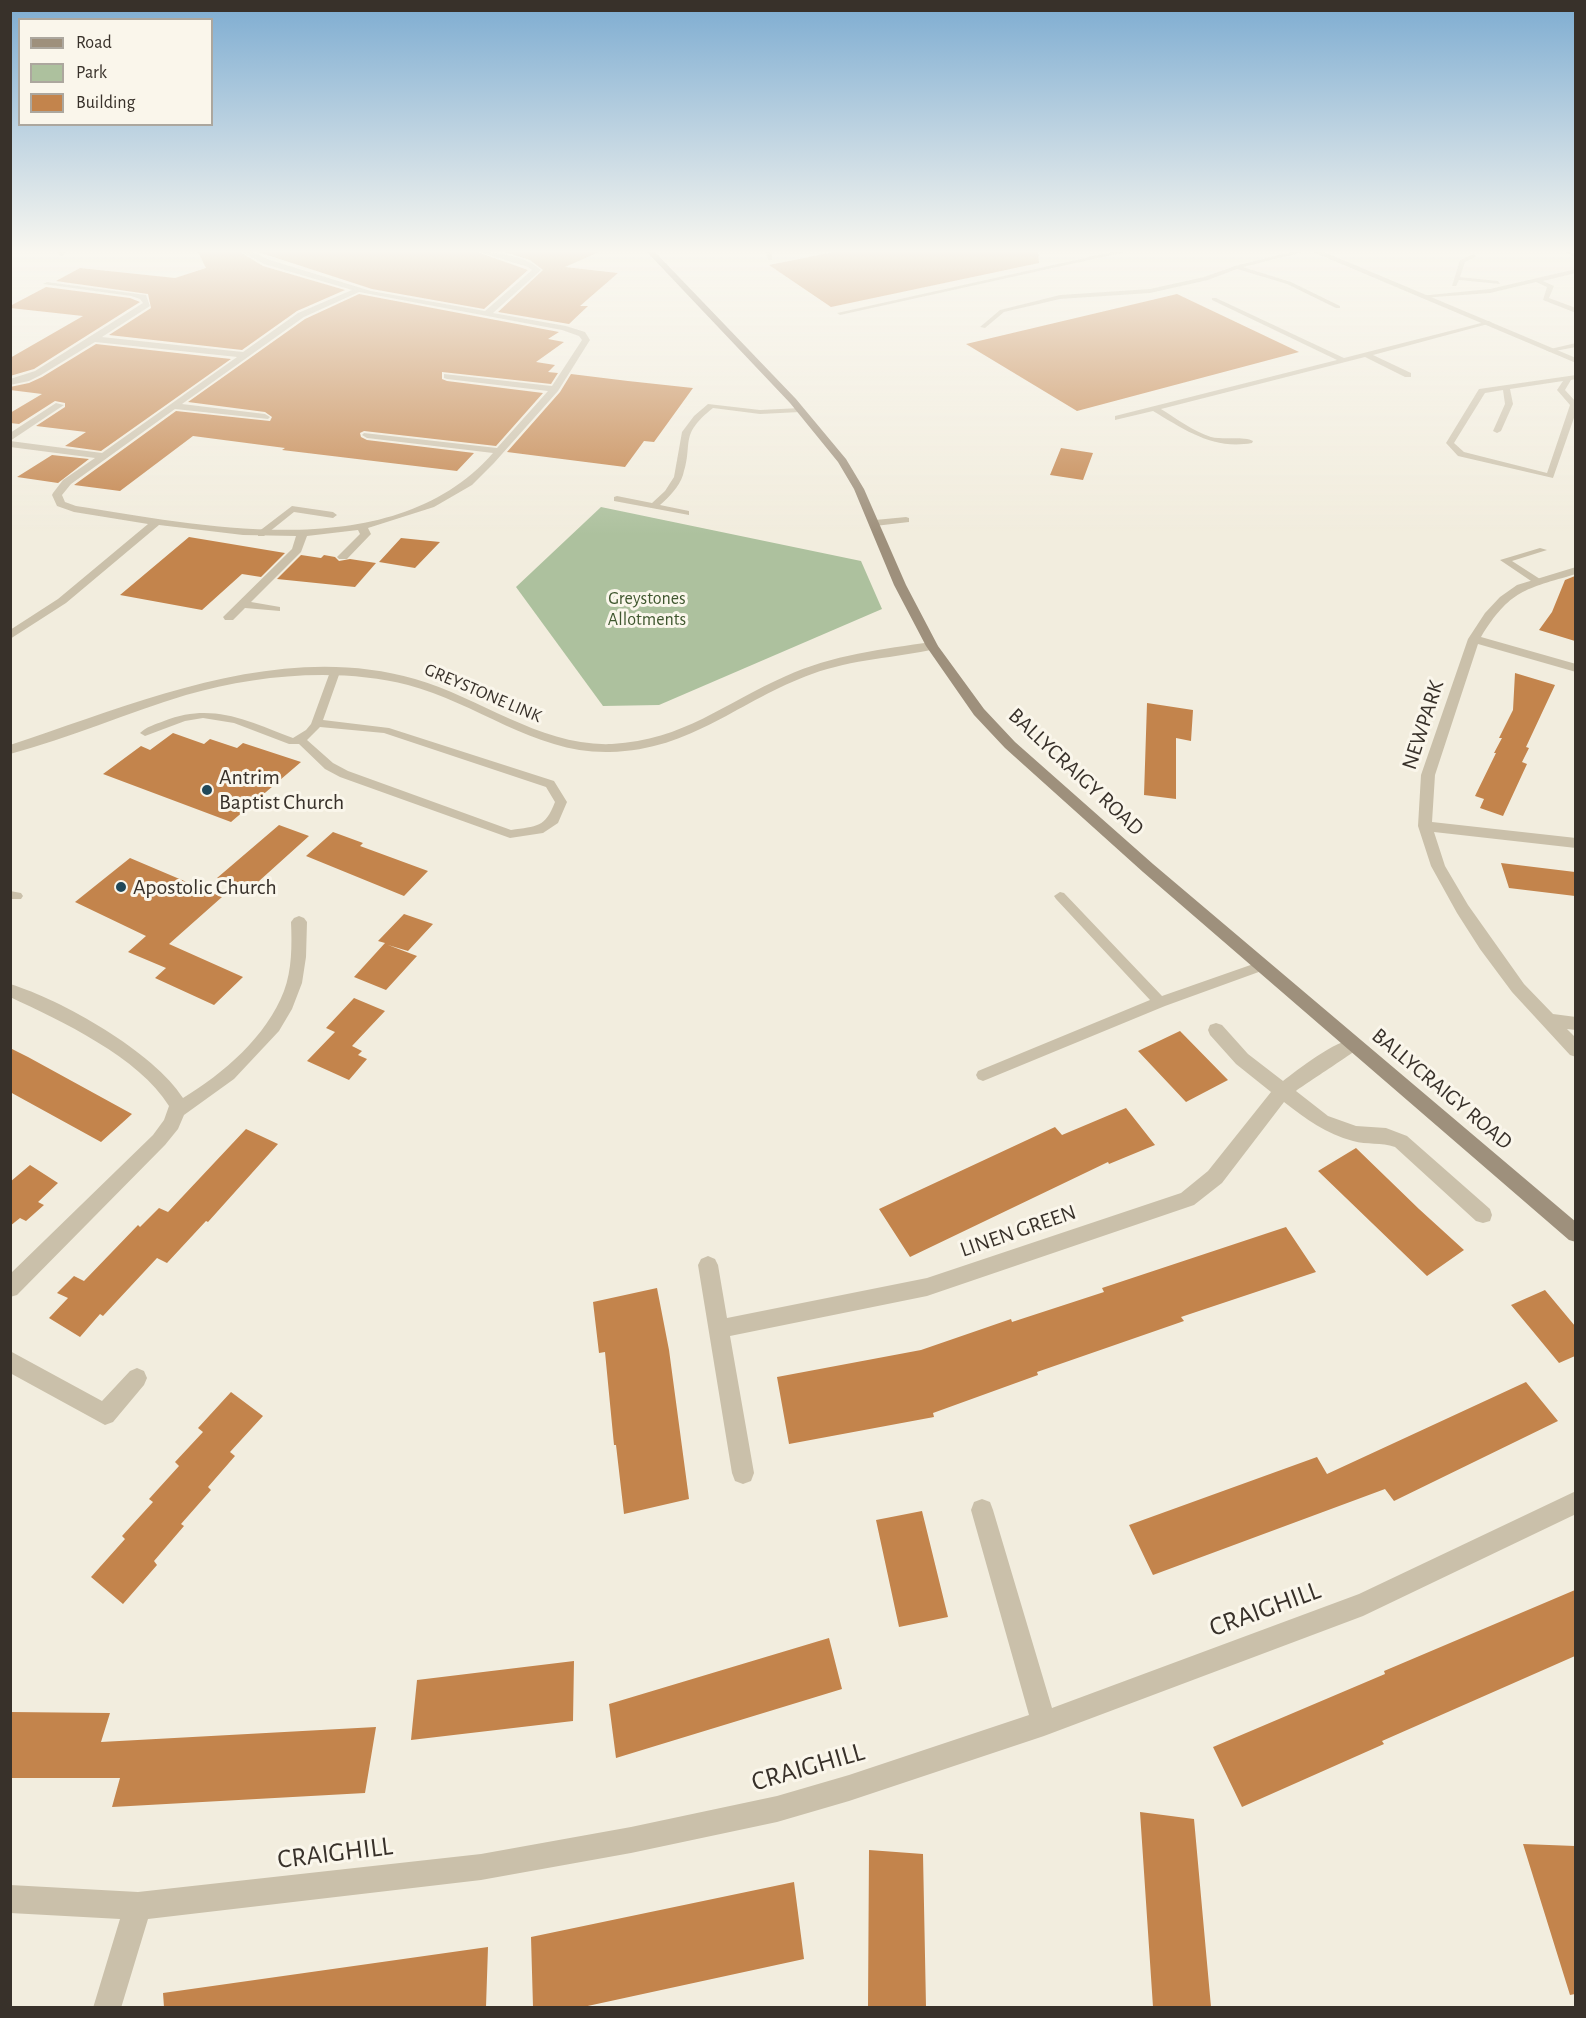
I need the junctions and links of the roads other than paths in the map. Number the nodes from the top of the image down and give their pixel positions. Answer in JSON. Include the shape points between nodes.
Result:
{"nodes":[{"id":1,"x":81,"y":346,"type":"edge"},
{"id":2,"x":162,"y":346,"type":"edge"},
{"id":3,"x":258,"y":346,"type":"edge"},
{"id":4,"x":582,"y":346,"type":"edge"},
{"id":5,"x":740,"y":346,"type":"edge"},
{"id":6,"x":1314,"y":346,"type":"edge"},
{"id":7,"x":1396,"y":346,"type":"edge"},
{"id":8,"x":1541,"y":346,"type":"edge"},
{"id":9,"x":1569,"y":346,"type":"edge"},
{"id":10,"x":1550,"y":350,"type":"junction"},
{"id":11,"x":1365,"y":354,"type":"junction"},
{"id":12,"x":246,"y":355,"type":"junction"},
{"id":13,"x":1343,"y":360,"type":"junction"},
{"id":14,"x":1575,"y":360,"type":"edge"},
{"id":15,"x":1408,"y":375,"type":"dead end"},
{"id":16,"x":447,"y":376,"type":"dead end"},
{"id":17,"x":1575,"y":377,"type":"edge"},
{"id":18,"x":1567,"y":380,"type":"junction"},
{"id":19,"x":10,"y":382,"type":"edge"},
{"id":20,"x":1506,"y":388,"type":"junction"},
{"id":21,"x":555,"y":389,"type":"junction"},
{"id":22,"x":59,"y":405,"type":"dead end"},
{"id":23,"x":174,"y":406,"type":"junction"},
{"id":24,"x":1155,"y":409,"type":"junction"},
{"id":25,"x":800,"y":410,"type":"junction"},
{"id":26,"x":265,"y":417,"type":"dead end"},
{"id":27,"x":1118,"y":418,"type":"dead end"},
{"id":28,"x":1497,"y":431,"type":"dead end"},
{"id":29,"x":367,"y":435,"type":"dead end"},
{"id":30,"x":10,"y":438,"type":"edge"},
{"id":31,"x":1249,"y":441,"type":"dead end"},
{"id":32,"x":10,"y":444,"type":"edge"},
{"id":33,"x":499,"y":451,"type":"junction"},
{"id":34,"x":104,"y":456,"type":"junction"},
{"id":35,"x":616,"y":499,"type":"dead end"},
{"id":36,"x":654,"y":506,"type":"junction"},
{"id":37,"x":686,"y":513,"type":"dead end"},
{"id":38,"x":333,"y":515,"type":"dead end"},
{"id":39,"x":906,"y":520,"type":"dead end"},
{"id":40,"x":158,"y":521,"type":"junction"},
{"id":41,"x":875,"y":523,"type":"junction"},
{"id":42,"x":362,"y":526,"type":"junction"},
{"id":43,"x":261,"y":534,"type":"junction"},
{"id":44,"x":302,"y":534,"type":"junction"},
{"id":45,"x":1544,"y":550,"type":"dead end"},
{"id":46,"x":343,"y":556,"type":"dead end"},
{"id":47,"x":1575,"y":570,"type":"edge"},
{"id":48,"x":1537,"y":581,"type":"junction"},
{"id":49,"x":241,"y":604,"type":"junction"},
{"id":50,"x":276,"y":609,"type":"dead end"},
{"id":51,"x":229,"y":617,"type":"dead end"},
{"id":52,"x":10,"y":636,"type":"edge"},
{"id":53,"x":1474,"y":639,"type":"junction"},
{"id":54,"x":932,"y":646,"type":"junction"},
{"id":55,"x":1575,"y":668,"type":"edge"},
{"id":56,"x":335,"y":672,"type":"junction"},
{"id":57,"x":316,"y":723,"type":"junction"},
{"id":58,"x":145,"y":733,"type":"dead end"},
{"id":59,"x":302,"y":740,"type":"junction"},
{"id":60,"x":10,"y":750,"type":"edge"},
{"id":61,"x":1425,"y":826,"type":"junction"},
{"id":62,"x":1575,"y":843,"type":"edge"},
{"id":63,"x":1060,"y":896,"type":"dead end"},
{"id":64,"x":299,"y":922,"type":"dead end"},
{"id":65,"x":1262,"y":966,"type":"junction"},
{"id":66,"x":10,"y":990,"type":"edge"},
{"id":67,"x":1160,"y":1002,"type":"junction"},
{"id":68,"x":1548,"y":1020,"type":"junction"},
{"id":69,"x":1575,"y":1024,"type":"edge"},
{"id":70,"x":1216,"y":1030,"type":"dead end"},
{"id":71,"x":1354,"y":1045,"type":"junction"},
{"id":72,"x":1575,"y":1050,"type":"edge"},
{"id":73,"x":983,"y":1075,"type":"dead end"},
{"id":74,"x":1283,"y":1090,"type":"junction"},
{"id":75,"x":178,"y":1110,"type":"junction"},
{"id":76,"x":1483,"y":1215,"type":"dead end"},
{"id":77,"x":1575,"y":1234,"type":"edge"},
{"id":78,"x":708,"y":1265,"type":"dead end"},
{"id":79,"x":10,"y":1288,"type":"edge"},
{"id":80,"x":719,"y":1329,"type":"junction"},
{"id":81,"x":10,"y":1361,"type":"edge"},
{"id":82,"x":137,"y":1378,"type":"dead end"},
{"id":83,"x":743,"y":1473,"type":"dead end"},
{"id":84,"x":1575,"y":1502,"type":"edge"},
{"id":85,"x":982,"y":1510,"type":"dead end"},
{"id":86,"x":1044,"y":1723,"type":"junction"},
{"id":87,"x":10,"y":1899,"type":"edge"},
{"id":88,"x":138,"y":1906,"type":"junction"},
{"id":89,"x":107,"y":2007,"type":"edge"}],
"edges":[{"from":1,"to":19,"type":"street","via":[[31,377]]},
{"from":2,"to":12,"type":"street"},
{"from":3,"to":12,"type":"street"},
{"from":4,"to":21,"type":"street"},
{"from":5,"to":25,"type":"main road","name":"BALLYCRAIGY ROAD"},
{"from":6,"to":13,"type":"lane"},
{"from":7,"to":11,"type":"lane"},
{"from":8,"to":10,"type":"street"},
{"from":9,"to":10,"type":"lane"},
{"from":10,"to":14,"type":"street"},
{"from":11,"to":13,"type":"lane"},
{"from":11,"to":15,"type":"lane"},
{"from":12,"to":23,"type":"street"},
{"from":13,"to":24,"type":"lane"},
{"from":16,"to":21,"type":"street"},
{"from":17,"to":18,"type":"lane"},
{"from":18,"to":20,"type":"lane"},
{"from":18,"to":20,"type":"lane","via":[[1561,390],[1574,405],[1550,476],[1461,454],[1450,443],[1482,391]]},
{"from":20,"to":28,"type":"lane","via":[[1509,404]]},
{"from":21,"to":33,"type":"street"},
{"from":22,"to":30,"type":"street"},
{"from":23,"to":26,"type":"street"},
{"from":23,"to":34,"type":"street"},
{"from":24,"to":27,"type":"lane"},
{"from":24,"to":31,"type":"lane","via":[[1209,441]]},
{"from":25,"to":36,"type":"lane","via":[[760,412],[711,406],[689,427],[683,440],[678,477]]},
{"from":25,"to":41,"type":"main road","name":"BALLYCRAIGY ROAD","via":[[842,461]]},
{"from":29,"to":33,"type":"street"},
{"from":32,"to":34,"type":"street"},
{"from":33,"to":42,"type":"street","via":[[453,493],[403,515]]},
{"from":34,"to":40,"type":"street","via":[[67,482],[57,495],[59,502]]},
{"from":35,"to":36,"type":"lane"},
{"from":36,"to":37,"type":"lane"},
{"from":38,"to":43,"type":"lane","via":[[292,509]]},
{"from":39,"to":41,"type":"lane"},
{"from":40,"to":43,"type":"street"},
{"from":40,"to":52,"type":"street","via":[[62,601]]},
{"from":41,"to":54,"type":"main road","name":"BALLYCRAIGY ROAD","via":[[900,585]]},
{"from":42,"to":44,"type":"street"},
{"from":42,"to":46,"type":"street","via":[[366,534]]},
{"from":43,"to":44,"type":"street"},
{"from":44,"to":49,"type":"street","via":[[297,550]]},
{"from":45,"to":48,"type":"lane","via":[[1505,560]]},
{"from":47,"to":48,"type":"street","name":"NEWPARK"},
{"from":48,"to":53,"type":"street","name":"NEWPARK","via":[[1504,599]]},
{"from":49,"to":50,"type":"street"},
{"from":49,"to":51,"type":"street"},
{"from":53,"to":55,"type":"street"},
{"from":53,"to":61,"type":"street","name":"NEWPARK","via":[[1428,775]]},
{"from":54,"to":56,"type":"street","name":"GREYSTONE LINK","via":[[815,669],[782,682],[699,729],[664,742],[627,747],[564,744],[444,692],[388,677]]},
{"from":54,"to":65,"type":"main road","name":"BALLYCRAIGY ROAD","via":[[979,712],[1010,745]]},
{"from":56,"to":57,"type":"lane"},
{"from":56,"to":60,"type":"street","name":"GREYSTONE LINK","via":[[211,685]]},
{"from":57,"to":59,"type":"lane","via":[[311,734]]},
{"from":57,"to":59,"type":"lane","via":[[385,730],[550,784],[561,802],[554,820],[539,830],[510,834],[344,774],[329,766]]},
{"from":58,"to":59,"type":"lane","via":[[204,715],[228,719],[292,742]]},
{"from":61,"to":62,"type":"street"},
{"from":61,"to":68,"type":"street","name":"NEWPARK","via":[[1438,866],[1462,909],[1518,988]]},
{"from":63,"to":67,"type":"lane"},
{"from":64,"to":75,"type":"street","via":[[294,983],[275,1022],[237,1065]]},
{"from":65,"to":67,"type":"lane"},
{"from":65,"to":71,"type":"main road","name":"BALLYCRAIGY ROAD"},
{"from":66,"to":75,"type":"street","via":[[68,1016],[117,1048],[160,1081],[176,1099]]},
{"from":67,"to":73,"type":"lane"},
{"from":68,"to":69,"type":"street"},
{"from":68,"to":72,"type":"street","name":"NEWPARK"},
{"from":70,"to":74,"type":"street","via":[[1242,1059]]},
{"from":71,"to":74,"type":"street","name":"LINEN GREEN"},
{"from":71,"to":77,"type":"main road","name":"BALLYCRAIGY ROAD"},
{"from":74,"to":76,"type":"street","via":[[1322,1121],[1355,1134],[1401,1140]]},
{"from":74,"to":80,"type":"street","name":"LINEN GREEN","via":[[1215,1177],[1187,1199],[927,1287]]},
{"from":75,"to":79,"type":"street","via":[[159,1140]]},
{"from":78,"to":80,"type":"street"},
{"from":80,"to":83,"type":"street"},
{"from":81,"to":82,"type":"street","via":[[105,1414]]},
{"from":84,"to":86,"type":"street","name":"CRAIGHILL","via":[[1363,1604]]},
{"from":85,"to":86,"type":"street"},
{"from":86,"to":88,"type":"street","name":"CRAIGHILL","via":[[787,1806],[632,1840],[481,1867]]},
{"from":87,"to":88,"type":"street","name":"CRAIGHILL"},
{"from":88,"to":89,"type":"street"}]}
